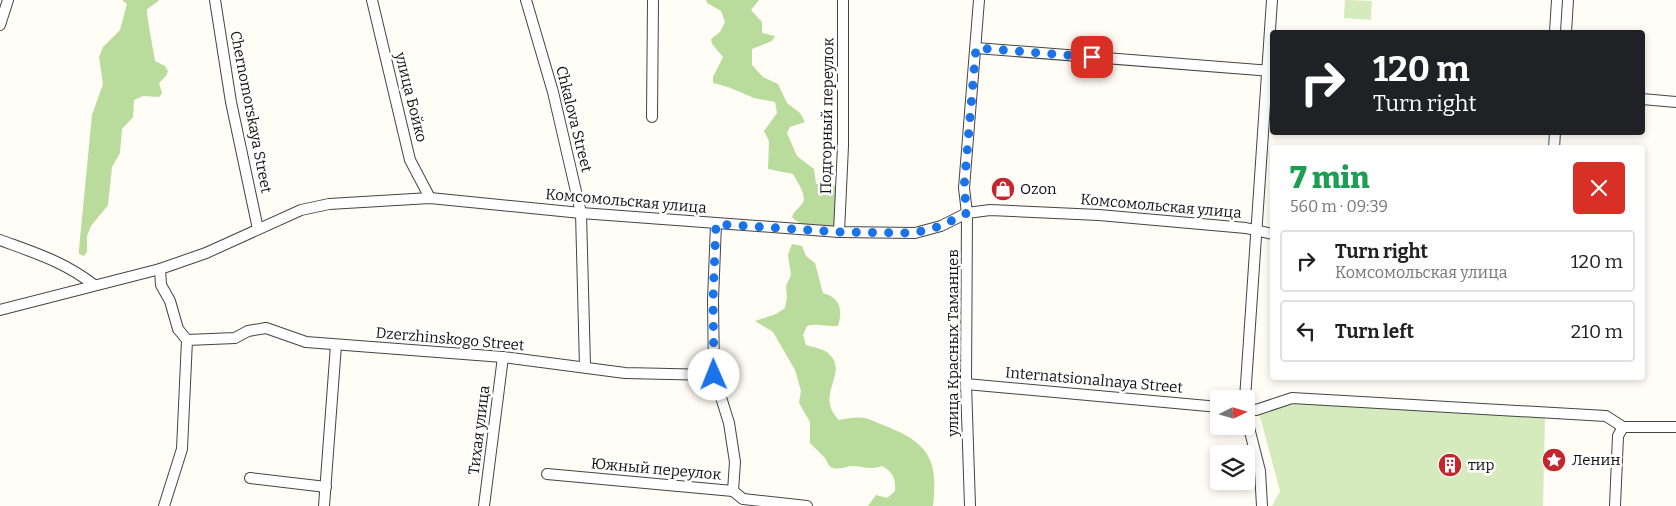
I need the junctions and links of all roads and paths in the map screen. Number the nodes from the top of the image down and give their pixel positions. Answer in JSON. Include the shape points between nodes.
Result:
{"nodes":[{"id":1,"x":8,"y":0,"type":"edge"},
{"id":2,"x":215,"y":0,"type":"edge"},
{"id":3,"x":372,"y":0,"type":"edge"},
{"id":4,"x":526,"y":0,"type":"edge"},
{"id":5,"x":653,"y":0,"type":"edge"},
{"id":6,"x":843,"y":0,"type":"edge"},
{"id":7,"x":979,"y":0,"type":"edge"},
{"id":8,"x":1272,"y":0,"type":"edge"},
{"id":9,"x":1557,"y":0,"type":"edge"},
{"id":10,"x":1568,"y":0,"type":"edge"},
{"id":11,"x":0,"y":25,"type":"edge"},
{"id":12,"x":1271,"y":30,"type":"edge"},
{"id":13,"x":1554,"y":30,"type":"edge"},
{"id":14,"x":1566,"y":30,"type":"edge"},
{"id":15,"x":1270,"y":47,"type":"edge"},
{"id":16,"x":976,"y":48,"type":"junction"},
{"id":17,"x":1269,"y":70,"type":"edge"},
{"id":18,"x":1645,"y":99,"type":"edge"},
{"id":19,"x":1676,"y":102,"type":"edge"},
{"id":20,"x":652,"y":117,"type":"dead end"},
{"id":21,"x":430,"y":198,"type":"junction"},
{"id":22,"x":581,"y":213,"type":"junction"},
{"id":23,"x":967,"y":213,"type":"junction"},
{"id":24,"x":716,"y":224,"type":"junction"},
{"id":25,"x":258,"y":230,"type":"junction"},
{"id":26,"x":839,"y":232,"type":"junction"},
{"id":27,"x":1255,"y":232,"type":"junction"},
{"id":28,"x":1270,"y":234,"type":"edge"},
{"id":29,"x":0,"y":240,"type":"edge"},
{"id":30,"x":160,"y":269,"type":"junction"},
{"id":31,"x":94,"y":285,"type":"junction"},
{"id":32,"x":0,"y":310,"type":"edge"},
{"id":33,"x":187,"y":340,"type":"junction"},
{"id":34,"x":336,"y":345,"type":"junction"},
{"id":35,"x":503,"y":357,"type":"junction"},
{"id":36,"x":585,"y":366,"type":"junction"},
{"id":37,"x":714,"y":375,"type":"junction"},
{"id":38,"x":966,"y":384,"type":"junction"},
{"id":39,"x":1246,"y":390,"type":"edge"},
{"id":40,"x":1210,"y":405,"type":"edge"},
{"id":41,"x":1255,"y":410,"type":"edge"},
{"id":42,"x":1623,"y":427,"type":"junction"},
{"id":43,"x":1676,"y":427,"type":"edge"},
{"id":44,"x":1251,"y":435,"type":"edge"},
{"id":45,"x":547,"y":474,"type":"dead end"},
{"id":46,"x":250,"y":478,"type":"dead end"},
{"id":47,"x":326,"y":487,"type":"junction"},
{"id":48,"x":733,"y":491,"type":"junction"},
{"id":49,"x":164,"y":506,"type":"edge"},
{"id":50,"x":324,"y":506,"type":"edge"},
{"id":51,"x":484,"y":506,"type":"edge"},
{"id":52,"x":807,"y":506,"type":"edge"},
{"id":53,"x":970,"y":506,"type":"edge"},
{"id":54,"x":1262,"y":506,"type":"edge"},
{"id":55,"x":1616,"y":506,"type":"edge"}],
"edges":[{"from":1,"to":11,"type":"street"},
{"from":2,"to":25,"type":"street","name":"Chernomorskaya Street","via":[[231,102]]},
{"from":3,"to":21,"type":"street","name":"улица Бойко","via":[[410,160]]},
{"from":4,"to":22,"type":"street","name":"Chkalova Street","via":[[553,92]]},
{"from":5,"to":20,"type":"street"},
{"from":6,"to":26,"type":"street","name":"Подгорный переулок","via":[[843,146]]},
{"from":7,"to":16,"type":"street","name":"улица Красных Таманцев"},
{"from":8,"to":12,"type":"street"},
{"from":9,"to":13,"type":"street"},
{"from":10,"to":14,"type":"street"},
{"from":15,"to":17,"type":"street"},
{"from":16,"to":17,"type":"street"},
{"from":16,"to":23,"type":"street","name":"улица Красных Таманцев","via":[[964,188]]},
{"from":17,"to":27,"type":"street"},
{"from":18,"to":19,"type":"street"},
{"from":21,"to":22,"type":"street","name":"Комсомольская улица"},
{"from":21,"to":25,"type":"street","name":"Комсомольская улица","via":[[329,204],[301,210]]},
{"from":22,"to":24,"type":"street","name":"Комсомольская улица"},
{"from":22,"to":36,"type":"street","name":"Chkalova Street"},
{"from":23,"to":26,"type":"street","name":"Комсомольская улица","via":[[941,226],[914,233]]},
{"from":23,"to":27,"type":"street","name":"Комсомольская улица","via":[[990,210],[1099,215],[1246,228]]},
{"from":23,"to":38,"type":"street","name":"улица Красных Таманцев"},
{"from":24,"to":26,"type":"street","name":"Комсомольская улица"},
{"from":24,"to":37,"type":"street","name":"Южный переулок"},
{"from":25,"to":30,"type":"street","name":"Комсомольская улица"},
{"from":27,"to":28,"type":"street","name":"Комсомольская улица"},
{"from":27,"to":39,"type":"street"},
{"from":29,"to":31,"type":"street","via":[[74,269]]},
{"from":30,"to":31,"type":"street","name":"Комсомольская улица"},
{"from":30,"to":33,"type":"street","via":[[161,285],[178,329]]},
{"from":31,"to":32,"type":"street","name":"Комсомольская улица"},
{"from":33,"to":34,"type":"street","name":"Dzerzhinskogo Street","via":[[235,338],[248,331],[266,328],[306,342]]},
{"from":33,"to":49,"type":"street","via":[[182,449]]},
{"from":34,"to":35,"type":"street","name":"Dzerzhinskogo Street"},
{"from":34,"to":47,"type":"street"},
{"from":35,"to":36,"type":"street","name":"Dzerzhinskogo Street"},
{"from":35,"to":51,"type":"street","name":"Тихая улица"},
{"from":36,"to":37,"type":"street","name":"Dzerzhinskogo Street","via":[[625,373]]},
{"from":37,"to":48,"type":"street","name":"Южный переулок","via":[[729,422],[735,462]]},
{"from":38,"to":40,"type":"street","name":"Internatsionalnaya Street"},
{"from":38,"to":53,"type":"street","name":"улица Красных Таманцев"},
{"from":41,"to":42,"type":"street","via":[[1292,398],[1606,416]]},
{"from":42,"to":43,"type":"street"},
{"from":42,"to":55,"type":"street","via":[[1618,436]]},
{"from":44,"to":54,"type":"street","via":[[1260,471]]},
{"from":45,"to":48,"type":"street","name":"Южный переулок"},
{"from":46,"to":47,"type":"street"},
{"from":47,"to":50,"type":"street"},
{"from":48,"to":52,"type":"street","via":[[743,499]]}]}
